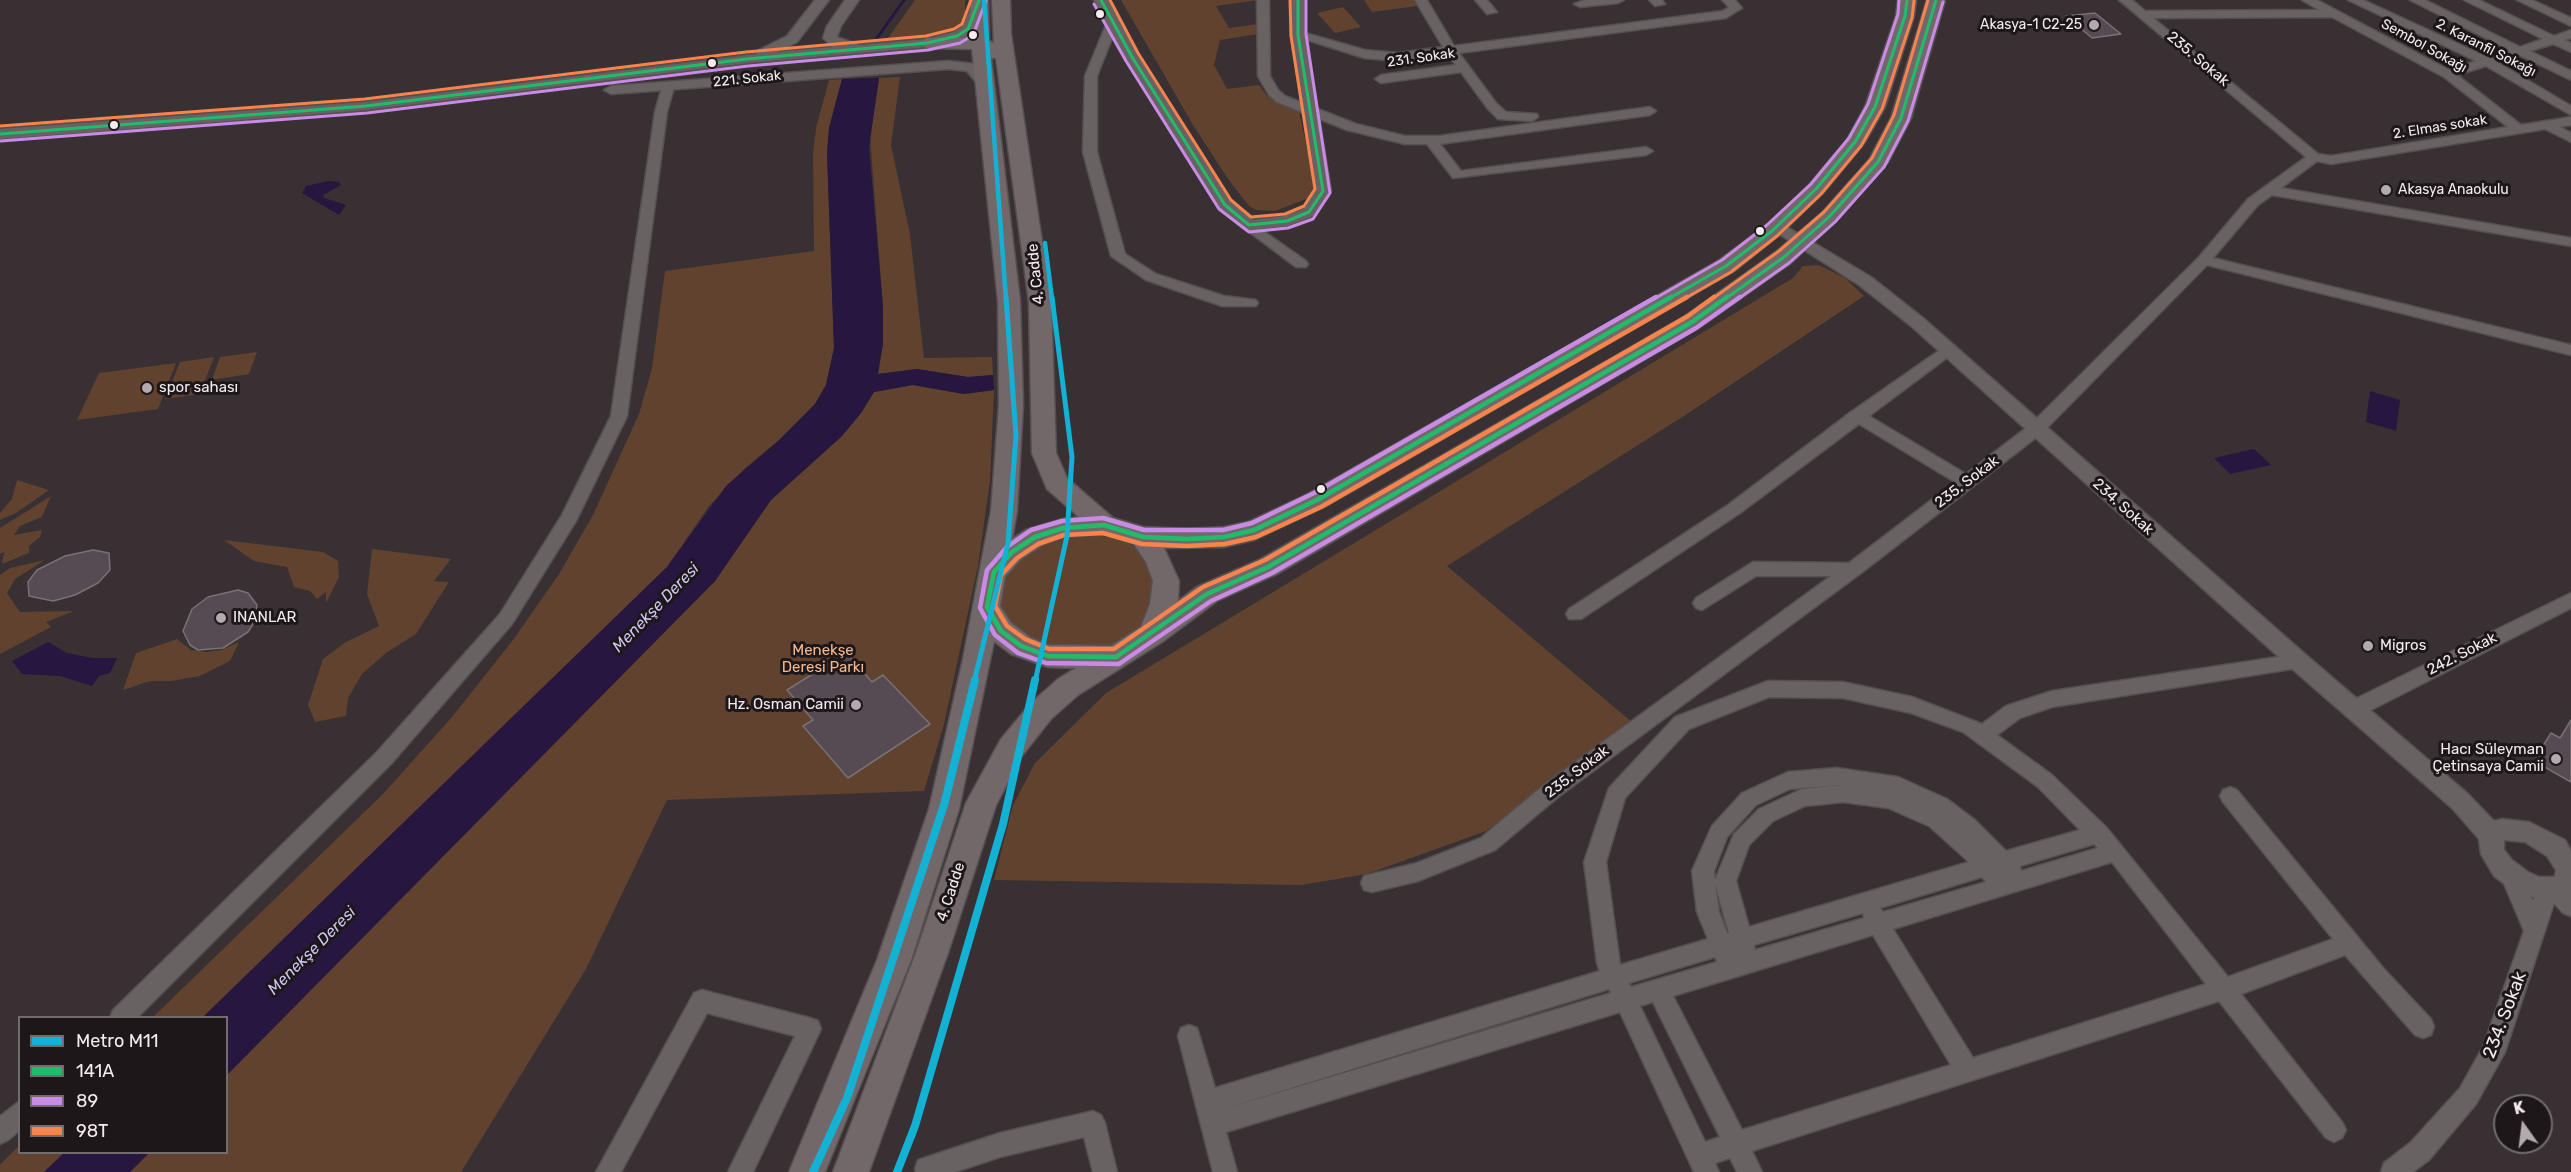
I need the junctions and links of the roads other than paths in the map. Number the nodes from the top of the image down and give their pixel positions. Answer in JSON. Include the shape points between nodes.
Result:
{"nodes":[{"id":1,"x":822,"y":0,"type":"edge"},
{"id":2,"x":852,"y":0,"type":"edge"},
{"id":3,"x":1001,"y":0,"type":"edge"},
{"id":4,"x":1101,"y":0,"type":"edge"},
{"id":5,"x":1263,"y":0,"type":"edge"},
{"id":6,"x":1298,"y":0,"type":"edge"},
{"id":7,"x":1421,"y":0,"type":"edge"},
{"id":8,"x":1481,"y":0,"type":"edge"},
{"id":9,"x":1618,"y":0,"type":"edge"},
{"id":10,"x":1749,"y":0,"type":"edge"},
{"id":11,"x":1907,"y":0,"type":"edge"},
{"id":12,"x":1936,"y":0,"type":"edge"},
{"id":13,"x":2125,"y":0,"type":"edge"},
{"id":14,"x":2190,"y":0,"type":"edge"},
{"id":15,"x":2253,"y":0,"type":"edge"},
{"id":16,"x":2308,"y":0,"type":"edge"},
{"id":17,"x":2354,"y":0,"type":"edge"},
{"id":18,"x":2386,"y":0,"type":"edge"},
{"id":19,"x":2416,"y":0,"type":"edge"},
{"id":20,"x":2470,"y":0,"type":"edge"},
{"id":21,"x":2523,"y":0,"type":"edge"},
{"id":22,"x":1578,"y":2,"type":"edge"},
{"id":23,"x":979,"y":4,"type":"edge"},
{"id":24,"x":1732,"y":4,"type":"edge"},
{"id":25,"x":2366,"y":6,"type":"junction"},
{"id":26,"x":1491,"y":12,"type":"dead end"},
{"id":27,"x":2145,"y":14,"type":"junction"},
{"id":28,"x":2216,"y":14,"type":"junction"},
{"id":29,"x":2334,"y":14,"type":"junction"},
{"id":30,"x":2283,"y":15,"type":"junction"},
{"id":31,"x":2571,"y":22,"type":"edge"},
{"id":32,"x":1112,"y":23,"type":"junction"},
{"id":33,"x":800,"y":30,"type":"junction"},
{"id":34,"x":832,"y":30,"type":"junction"},
{"id":35,"x":1594,"y":32,"type":"junction"},
{"id":36,"x":2571,"y":34,"type":"edge"},
{"id":37,"x":1298,"y":35,"type":"junction"},
{"id":38,"x":2556,"y":40,"type":"junction"},
{"id":39,"x":935,"y":43,"type":"junction"},
{"id":40,"x":980,"y":44,"type":"junction"},
{"id":41,"x":869,"y":48,"type":"junction"},
{"id":42,"x":2571,"y":48,"type":"edge"},
{"id":43,"x":2522,"y":51,"type":"junction"},
{"id":44,"x":1452,"y":52,"type":"junction"},
{"id":45,"x":734,"y":61,"type":"junction"},
{"id":46,"x":2488,"y":62,"type":"junction"},
{"id":47,"x":930,"y":66,"type":"junction"},
{"id":48,"x":1464,"y":68,"type":"junction"},
{"id":49,"x":2448,"y":74,"type":"junction"},
{"id":50,"x":2571,"y":76,"type":"edge"},
{"id":51,"x":1382,"y":78,"type":"dead end"},
{"id":52,"x":984,"y":83,"type":"junction"},
{"id":53,"x":669,"y":87,"type":"junction"},
{"id":54,"x":1009,"y":87,"type":"junction"},
{"id":55,"x":1311,"y":110,"type":"junction"},
{"id":56,"x":1650,"y":111,"type":"dead end"},
{"id":57,"x":2571,"y":111,"type":"edge"},
{"id":58,"x":1583,"y":112,"type":"dead end"},
{"id":59,"x":2571,"y":121,"type":"edge"},
{"id":60,"x":2547,"y":124,"type":"junction"},
{"id":61,"x":2518,"y":129,"type":"junction"},
{"id":62,"x":0,"y":134,"type":"edge"},
{"id":63,"x":2571,"y":138,"type":"edge"},
{"id":64,"x":0,"y":140,"type":"edge"},
{"id":65,"x":1431,"y":140,"type":"junction"},
{"id":66,"x":1646,"y":151,"type":"dead end"},
{"id":67,"x":2314,"y":157,"type":"junction"},
{"id":68,"x":2269,"y":190,"type":"junction"},
{"id":69,"x":1249,"y":225,"type":"junction"},
{"id":70,"x":1777,"y":226,"type":"junction"},
{"id":71,"x":1803,"y":240,"type":"junction"},
{"id":72,"x":2571,"y":242,"type":"edge"},
{"id":73,"x":2204,"y":260,"type":"junction"},
{"id":74,"x":1301,"y":264,"type":"dead end"},
{"id":75,"x":1251,"y":303,"type":"dead end"},
{"id":76,"x":1947,"y":350,"type":"junction"},
{"id":77,"x":2571,"y":350,"type":"edge"},
{"id":78,"x":1857,"y":416,"type":"junction"},
{"id":79,"x":2036,"y":429,"type":"junction"},
{"id":80,"x":1967,"y":482,"type":"junction"},
{"id":81,"x":1104,"y":525,"type":"junction"},
{"id":82,"x":1143,"y":537,"type":"junction"},
{"id":83,"x":1852,"y":570,"type":"junction"},
{"id":84,"x":994,"y":572,"type":"junction"},
{"id":85,"x":2571,"y":600,"type":"edge"},
{"id":86,"x":1702,"y":603,"type":"dead end"},
{"id":87,"x":987,"y":607,"type":"junction"},
{"id":88,"x":1575,"y":614,"type":"dead end"},
{"id":89,"x":1152,"y":634,"type":"junction"},
{"id":90,"x":1116,"y":657,"type":"junction"},
{"id":91,"x":2298,"y":661,"type":"junction"},
{"id":92,"x":2354,"y":709,"type":"junction"},
{"id":93,"x":1983,"y":735,"type":"junction"},
{"id":94,"x":2230,"y":796,"type":"dead end"},
{"id":95,"x":2501,"y":832,"type":"junction"},
{"id":96,"x":2099,"y":833,"type":"junction"},
{"id":97,"x":2563,"y":850,"type":"edge"},
{"id":98,"x":2116,"y":852,"type":"junction"},
{"id":99,"x":2004,"y":874,"type":"junction"},
{"id":100,"x":2511,"y":874,"type":"junction"},
{"id":101,"x":1372,"y":884,"type":"dead end"},
{"id":102,"x":2564,"y":887,"type":"edge"},
{"id":103,"x":1872,"y":913,"type":"junction"},
{"id":104,"x":2535,"y":931,"type":"junction"},
{"id":105,"x":1731,"y":943,"type":"junction"},
{"id":106,"x":2349,"y":943,"type":"junction"},
{"id":107,"x":1740,"y":964,"type":"junction"},
{"id":108,"x":1614,"y":977,"type":"junction"},
{"id":109,"x":1658,"y":989,"type":"junction"},
{"id":110,"x":2225,"y":989,"type":"junction"},
{"id":111,"x":1624,"y":999,"type":"junction"},
{"id":112,"x":122,"y":1016,"type":"edge"},
{"id":113,"x":2423,"y":1027,"type":"dead end"},
{"id":114,"x":1189,"y":1036,"type":"dead end"},
{"id":115,"x":1968,"y":1072,"type":"junction"},
{"id":116,"x":1210,"y":1113,"type":"junction"},
{"id":117,"x":18,"y":1115,"type":"edge"},
{"id":118,"x":2334,"y":1130,"type":"dead end"},
{"id":119,"x":0,"y":1132,"type":"edge"},
{"id":120,"x":1736,"y":1145,"type":"junction"},
{"id":121,"x":1703,"y":1164,"type":"edge"},
{"id":122,"x":927,"y":1169,"type":"dead end"},
{"id":123,"x":608,"y":1172,"type":"edge"},
{"id":124,"x":740,"y":1172,"type":"edge"},
{"id":125,"x":807,"y":1172,"type":"edge"},
{"id":126,"x":851,"y":1172,"type":"edge"},
{"id":127,"x":1105,"y":1172,"type":"edge"},
{"id":128,"x":1225,"y":1172,"type":"edge"},
{"id":129,"x":1750,"y":1172,"type":"edge"},
{"id":130,"x":2393,"y":1172,"type":"edge"}],
"edges":[{"from":1,"to":33,"type":"street"},
{"from":2,"to":34,"type":"street"},
{"from":3,"to":54,"type":"main road","name":"4. Cadde"},
{"from":4,"to":32,"type":"street"},
{"from":5,"to":55,"type":"street","via":[[1263,76],[1281,99]]},
{"from":6,"to":37,"type":"street"},
{"from":7,"to":44,"type":"street"},
{"from":8,"to":26,"type":"street"},
{"from":9,"to":22,"type":"street"},
{"from":10,"to":24,"type":"street"},
{"from":11,"to":70,"type":"main road","via":[[1875,107],[1855,142],[1823,181]]},
{"from":12,"to":71,"type":"main road","via":[[1901,118],[1878,162]]},
{"from":13,"to":27,"type":"street","name":"235. Sokak"},
{"from":14,"to":28,"type":"street"},
{"from":15,"to":30,"type":"street"},
{"from":16,"to":29,"type":"street","name":"Sembol Sokağı"},
{"from":17,"to":25,"type":"street","name":"2. Karanfil Sokağı"},
{"from":18,"to":25,"type":"street"},
{"from":19,"to":43,"type":"street"},
{"from":20,"to":38,"type":"street"},
{"from":21,"to":31,"type":"street"},
{"from":22,"to":35,"type":"street","via":[[1594,24]]},
{"from":23,"to":39,"type":"street","via":[[968,29]]},
{"from":23,"to":40,"type":"main road","name":"4. Cadde"},
{"from":24,"to":35,"type":"street","via":[[1726,14]]},
{"from":25,"to":29,"type":"street"},
{"from":25,"to":46,"type":"street","name":"2. Karanfil Sokağı"},
{"from":27,"to":28,"type":"street"},
{"from":27,"to":67,"type":"street","name":"235. Sokak"},
{"from":28,"to":30,"type":"street"},
{"from":29,"to":30,"type":"street"},
{"from":29,"to":49,"type":"street","name":"Sembol Sokağı"},
{"from":32,"to":69,"type":"street","via":[[1225,205]]},
{"from":32,"to":75,"type":"street","via":[[1090,76],[1090,152],[1118,256],[1151,277],[1222,301]]},
{"from":33,"to":34,"type":"street","via":[[799,36],[809,40]]},
{"from":33,"to":45,"type":"street","via":[[774,50]]},
{"from":34,"to":41,"type":"street","via":[[830,38],[837,44]]},
{"from":35,"to":44,"type":"street"},
{"from":36,"to":38,"type":"street"},
{"from":37,"to":44,"type":"street","via":[[1364,54],[1398,57]]},
{"from":37,"to":55,"type":"street"},
{"from":38,"to":42,"type":"street"},
{"from":38,"to":43,"type":"street"},
{"from":39,"to":40,"type":"main road"},
{"from":39,"to":41,"type":"street"},
{"from":39,"to":47,"type":"street","via":[[951,48],[953,55]]},
{"from":40,"to":52,"type":"main road","name":"4. Cadde"},
{"from":40,"to":54,"type":"main road","via":[[993,50]]},
{"from":41,"to":45,"type":"street"},
{"from":43,"to":46,"type":"street"},
{"from":43,"to":50,"type":"street"},
{"from":44,"to":48,"type":"street"},
{"from":45,"to":62,"type":"street","via":[[366,106]]},
{"from":46,"to":49,"type":"street"},
{"from":46,"to":57,"type":"street","name":"2. Karanfil Sokağı"},
{"from":47,"to":52,"type":"street","name":"221. Sokak","via":[[971,68]]},
{"from":47,"to":53,"type":"street","name":"221. Sokak"},
{"from":48,"to":51,"type":"street","name":"231. Sokak"},
{"from":48,"to":58,"type":"street","via":[[1503,116]]},
{"from":49,"to":61,"type":"street","name":"Sembol Sokağı"},
{"from":52,"to":84,"type":"main road","name":"4. Cadde","via":[[1009,301],[1011,405],[1006,493]]},
{"from":53,"to":64,"type":"street","name":"221. Sokak"},
{"from":53,"to":112,"type":"street","via":[[661,112],[619,416],[570,518],[506,618],[384,758]]},
{"from":54,"to":81,"type":"main road","name":"4. Cadde","via":[[1040,302],[1044,453],[1056,483]]},
{"from":55,"to":65,"type":"street","via":[[1352,127],[1405,140]]},
{"from":55,"to":69,"type":"street","via":[[1323,191],[1309,212],[1287,221]]},
{"from":56,"to":65,"type":"street"},
{"from":59,"to":60,"type":"street","name":"2. Elmas sokak"},
{"from":60,"to":61,"type":"street","name":"2. Elmas sokak"},
{"from":60,"to":63,"type":"street"},
{"from":61,"to":67,"type":"street","name":"2. Elmas sokak","via":[[2331,160]]},
{"from":65,"to":66,"type":"street","via":[[1458,175]]},
{"from":67,"to":68,"type":"street","name":"235. Sokak"},
{"from":68,"to":72,"type":"street"},
{"from":68,"to":73,"type":"street","name":"235. Sokak","via":[[2253,202]]},
{"from":69,"to":74,"type":"street"},
{"from":70,"to":71,"type":"street","name":"234. Sokak"},
{"from":70,"to":82,"type":"main road","via":[[1725,266],[1317,500],[1254,530],[1224,537]]},
{"from":71,"to":76,"type":"street","name":"234. Sokak","via":[[1865,281]]},
{"from":71,"to":89,"type":"main road","via":[[1692,322],[1268,567],[1207,594]]},
{"from":73,"to":77,"type":"street"},
{"from":73,"to":79,"type":"street","name":"235. Sokak"},
{"from":76,"to":78,"type":"street"},
{"from":76,"to":79,"type":"street","name":"234. Sokak"},
{"from":78,"to":80,"type":"street"},
{"from":78,"to":88,"type":"street","via":[[1734,509]]},
{"from":79,"to":80,"type":"street","name":"235. Sokak"},
{"from":79,"to":91,"type":"street","name":"234. Sokak"},
{"from":80,"to":83,"type":"street","name":"235. Sokak"},
{"from":81,"to":82,"type":"main road"},
{"from":81,"to":84,"type":"main road","via":[[1063,528],[1035,537],[1012,552]]},
{"from":82,"to":89,"type":"main road","via":[[1166,581],[1164,604]]},
{"from":83,"to":86,"type":"street","via":[[1753,568]]},
{"from":83,"to":101,"type":"street","name":"235. Sokak","via":[[1551,791],[1488,844],[1418,873]]},
{"from":84,"to":87,"type":"main road"},
{"from":85,"to":92,"type":"street","name":"242. Sokak"},
{"from":87,"to":90,"type":"main road","via":[[1001,631],[1021,646],[1048,656]]},
{"from":87,"to":125,"type":"main road","via":[[944,809],[894,960]]},
{"from":89,"to":90,"type":"main road"},
{"from":90,"to":126,"type":"main road","name":"4. Cadde","via":[[1068,687],[1041,711],[1011,748],[981,803],[933,950]]},
{"from":91,"to":92,"type":"street","name":"234. Sokak"},
{"from":91,"to":93,"type":"street","via":[[2052,699],[2013,712]]},
{"from":92,"to":95,"type":"street","name":"234. Sokak"},
{"from":93,"to":96,"type":"street","via":[[2045,780]]},
{"from":93,"to":108,"type":"street","via":[[1970,726],[1912,705],[1843,690],[1768,689],[1682,723],[1616,794],[1595,862],[1608,963]]},
{"from":94,"to":106,"type":"street"},
{"from":95,"to":97,"type":"street","via":[[2538,836]]},
{"from":95,"to":100,"type":"street","via":[[2493,854]]},
{"from":96,"to":98,"type":"street"},
{"from":96,"to":99,"type":"street"},
{"from":97,"to":102,"type":"street"},
{"from":98,"to":99,"type":"street"},
{"from":98,"to":110,"type":"street"},
{"from":99,"to":103,"type":"street"},
{"from":99,"to":105,"type":"street","via":[[1936,820],[1890,800],[1843,793],[1802,798],[1766,815],[1741,840],[1725,881]]},
{"from":100,"to":102,"type":"street","via":[[2529,884]]},
{"from":100,"to":104,"type":"street"},
{"from":102,"to":104,"type":"street","name":"234. Sokak"},
{"from":103,"to":105,"type":"street"},
{"from":103,"to":107,"type":"street"},
{"from":103,"to":115,"type":"street"},
{"from":104,"to":130,"type":"street","name":"234. Sokak","via":[[2493,1052],[2468,1096],[2420,1151]]},
{"from":105,"to":107,"type":"street"},
{"from":105,"to":108,"type":"street"},
{"from":106,"to":110,"type":"street"},
{"from":106,"to":113,"type":"street"},
{"from":107,"to":109,"type":"street"},
{"from":108,"to":111,"type":"street"},
{"from":108,"to":116,"type":"street"},
{"from":109,"to":111,"type":"street"},
{"from":109,"to":120,"type":"street"},
{"from":110,"to":115,"type":"street"},
{"from":110,"to":118,"type":"street"},
{"from":111,"to":116,"type":"street"},
{"from":111,"to":121,"type":"street"},
{"from":114,"to":116,"type":"street"},
{"from":115,"to":120,"type":"street"},
{"from":116,"to":128,"type":"street"},
{"from":117,"to":119,"type":"street"},
{"from":120,"to":121,"type":"street"},
{"from":120,"to":129,"type":"street"},
{"from":122,"to":127,"type":"street","via":[[1000,1145],[1093,1123]]},
{"from":123,"to":124,"type":"street","via":[[702,1001],[810,1029]]}]}
